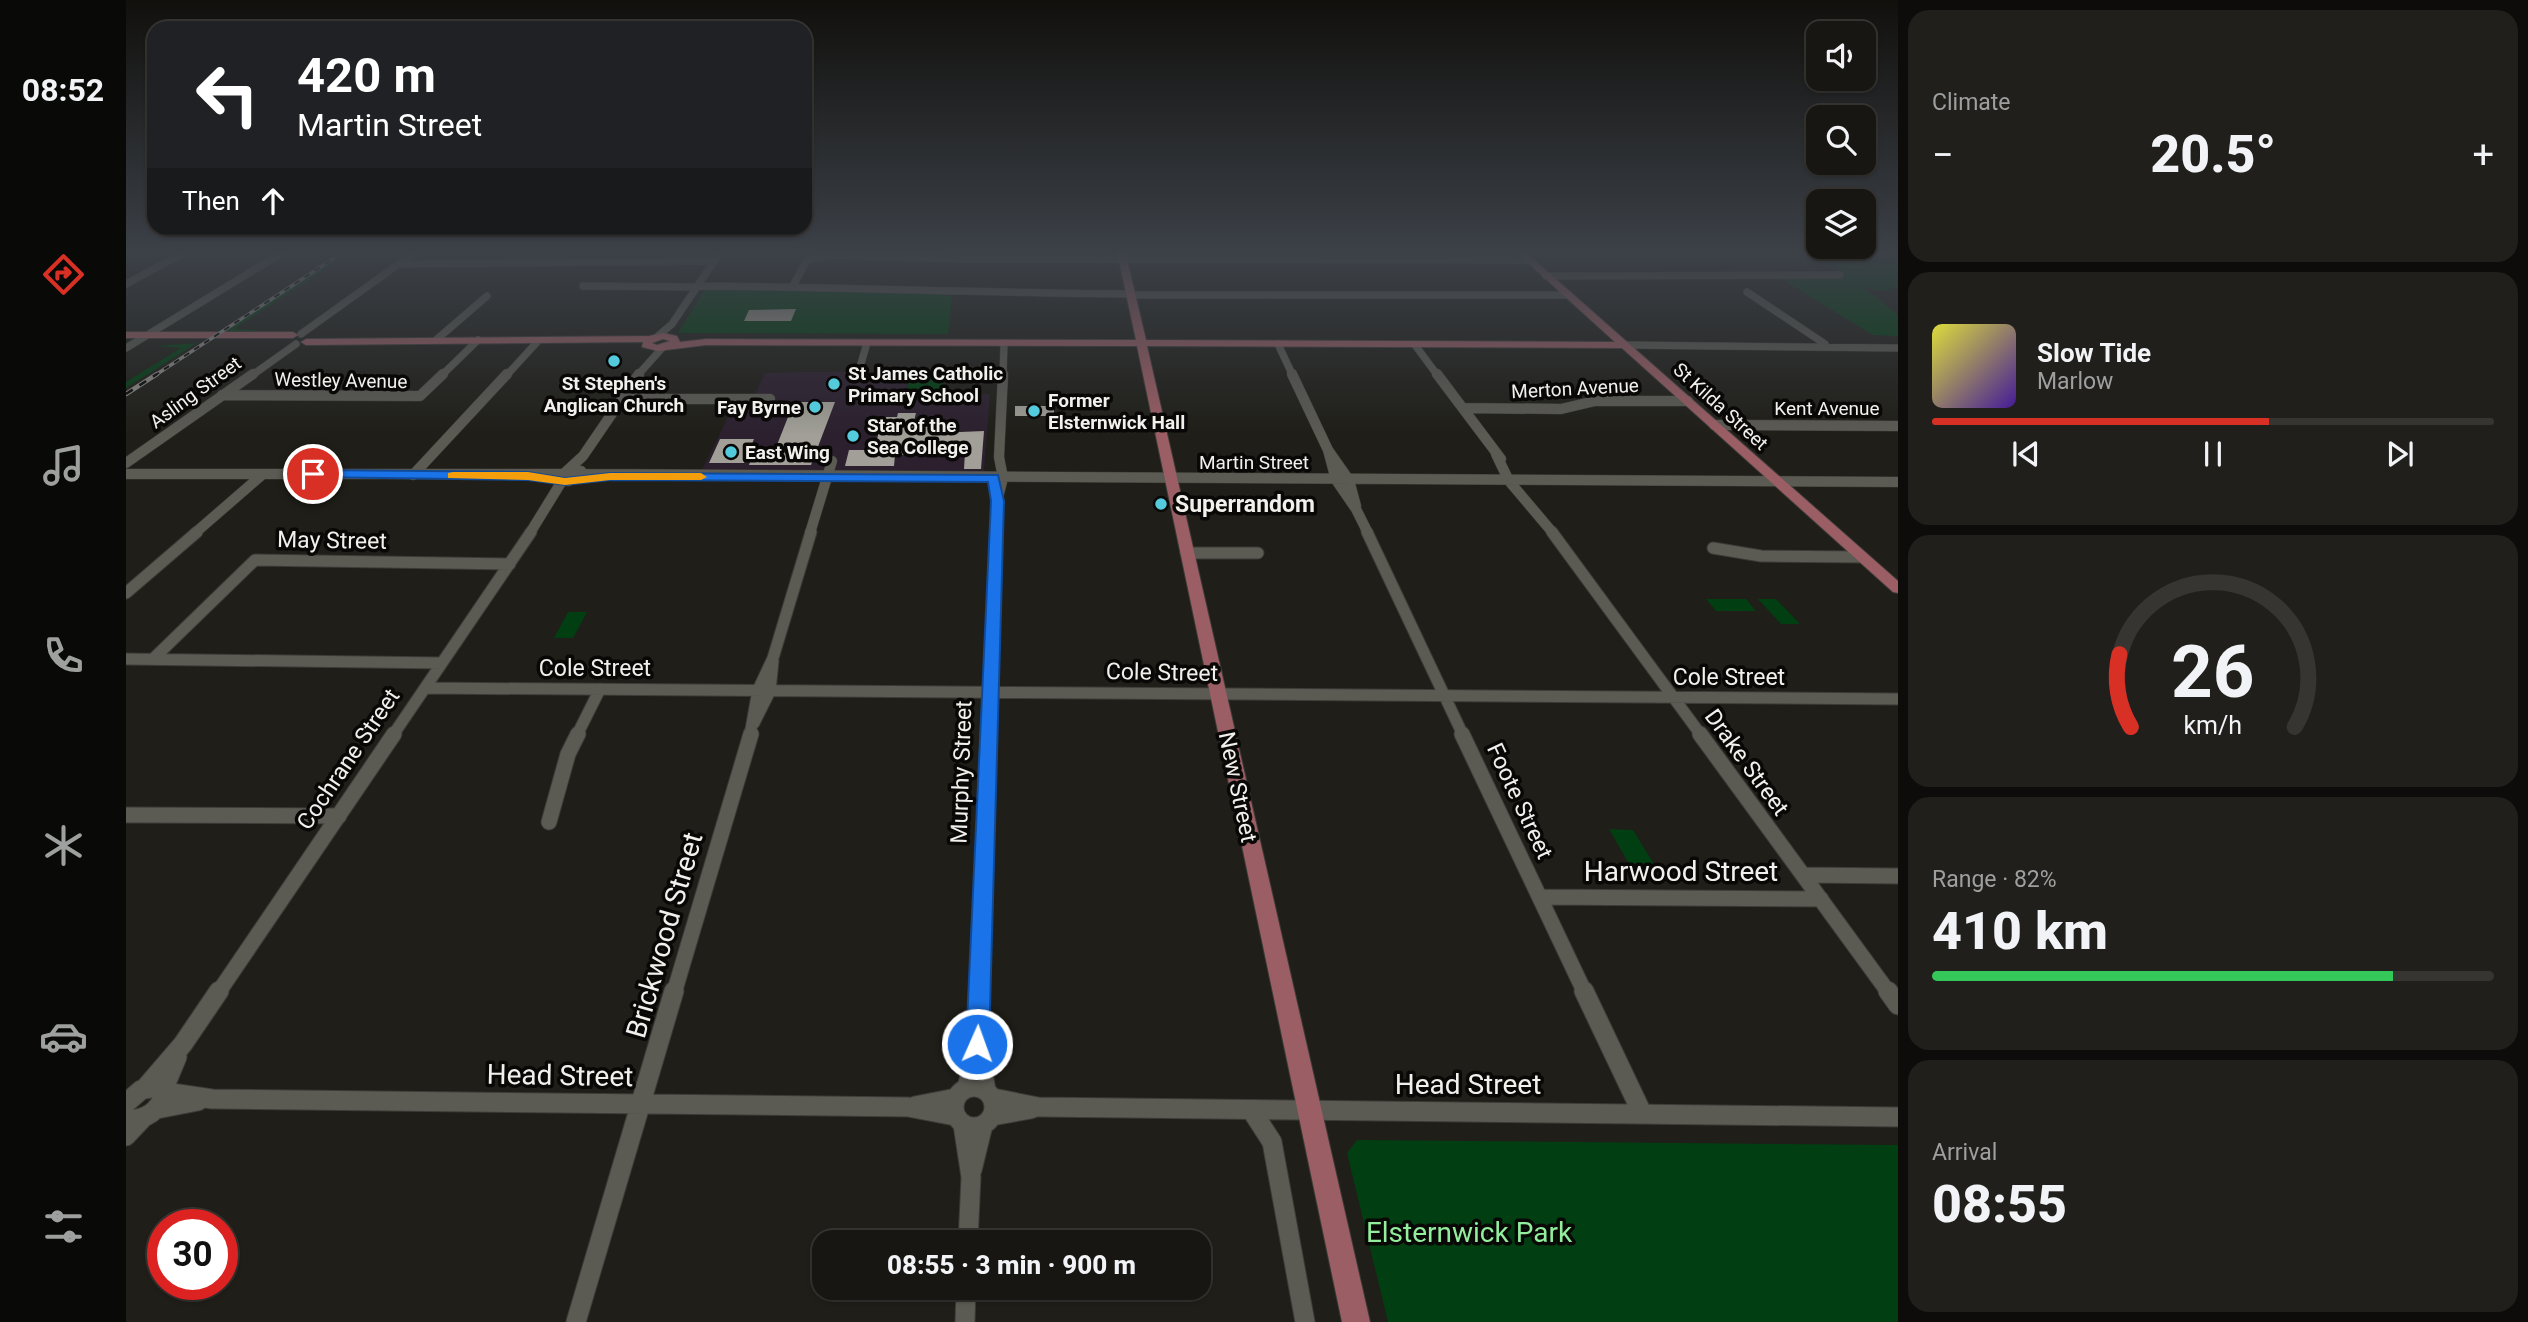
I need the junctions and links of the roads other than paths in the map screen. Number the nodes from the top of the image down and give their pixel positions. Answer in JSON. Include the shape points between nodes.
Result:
{"nodes":[{"id":1,"x":181,"y":313,"type":"edge"},
{"id":2,"x":334,"y":313,"type":"edge"},
{"id":3,"x":468,"y":313,"type":"edge"},
{"id":4,"x":680,"y":313,"type":"edge"},
{"id":5,"x":1134,"y":313,"type":"edge"},
{"id":6,"x":1588,"y":313,"type":"edge"},
{"id":7,"x":1777,"y":313,"type":"edge"},
{"id":8,"x":672,"y":324,"type":"junction"},
{"id":9,"x":126,"y":335,"type":"edge"},
{"id":10,"x":137,"y":339,"type":"edge"},
{"id":11,"x":299,"y":339,"type":"junction"},
{"id":12,"x":436,"y":340,"type":"junction"},
{"id":13,"x":478,"y":340,"type":"junction"},
{"id":14,"x":538,"y":341,"type":"junction"},
{"id":15,"x":1883,"y":341,"type":"joint"},
{"id":16,"x":651,"y":342,"type":"junction"},
{"id":17,"x":670,"y":342,"type":"junction"},
{"id":18,"x":866,"y":343,"type":"junction"},
{"id":19,"x":1004,"y":343,"type":"junction"},
{"id":20,"x":1141,"y":344,"type":"junction"},
{"id":21,"x":1278,"y":344,"type":"junction"},
{"id":22,"x":1822,"y":344,"type":"junction"},
{"id":23,"x":1416,"y":345,"type":"junction"},
{"id":24,"x":1624,"y":345,"type":"junction"},
{"id":25,"x":1898,"y":346,"type":"edge"},
{"id":26,"x":126,"y":348,"type":"edge"},
{"id":27,"x":646,"y":363,"type":"junction"},
{"id":28,"x":858,"y":374,"type":"dead end"},
{"id":29,"x":222,"y":394,"type":"junction"},
{"id":30,"x":622,"y":399,"type":"junction"},
{"id":31,"x":770,"y":399,"type":"dead end"},
{"id":32,"x":1688,"y":401,"type":"junction"},
{"id":33,"x":1463,"y":408,"type":"junction"},
{"id":34,"x":1714,"y":425,"type":"junction"},
{"id":35,"x":1898,"y":426,"type":"edge"},
{"id":36,"x":1328,"y":450,"type":"junction"},
{"id":37,"x":1496,"y":454,"type":"junction"},
{"id":38,"x":832,"y":461,"type":"dead end"},
{"id":39,"x":126,"y":469,"type":"edge"},
{"id":40,"x":149,"y":472,"type":"joint"},
{"id":41,"x":263,"y":474,"type":"junction"},
{"id":42,"x":413,"y":475,"type":"junction"},
{"id":43,"x":570,"y":476,"type":"junction"},
{"id":44,"x":610,"y":476,"type":"joint"},
{"id":45,"x":827,"y":477,"type":"junction"},
{"id":46,"x":998,"y":478,"type":"junction"},
{"id":47,"x":1170,"y":478,"type":"junction"},
{"id":48,"x":1336,"y":480,"type":"junction"},
{"id":49,"x":1349,"y":480,"type":"junction"},
{"id":50,"x":1509,"y":481,"type":"junction"},
{"id":51,"x":1521,"y":481,"type":"junction"},
{"id":52,"x":1778,"y":482,"type":"junction"},
{"id":53,"x":1898,"y":482,"type":"edge"},
{"id":54,"x":1356,"y":509,"type":"junction"},
{"id":55,"x":1537,"y":511,"type":"junction"},
{"id":56,"x":1713,"y":548,"type":"dead end"},
{"id":57,"x":1186,"y":553,"type":"junction"},
{"id":58,"x":1258,"y":553,"type":"dead end"},
{"id":59,"x":1862,"y":557,"type":"junction"},
{"id":60,"x":510,"y":564,"type":"junction"},
{"id":61,"x":1898,"y":589,"type":"edge"},
{"id":62,"x":126,"y":593,"type":"edge"},
{"id":63,"x":126,"y":659,"type":"edge"},
{"id":64,"x":153,"y":659,"type":"junction"},
{"id":65,"x":442,"y":663,"type":"junction"},
{"id":66,"x":426,"y":688,"type":"junction"},
{"id":67,"x":600,"y":689,"type":"junction"},
{"id":68,"x":764,"y":691,"type":"junction"},
{"id":69,"x":990,"y":692,"type":"junction"},
{"id":70,"x":1218,"y":694,"type":"junction"},
{"id":71,"x":1445,"y":696,"type":"junction"},
{"id":72,"x":1674,"y":697,"type":"junction"},
{"id":73,"x":1898,"y":699,"type":"edge"},
{"id":74,"x":126,"y":815,"type":"edge"},
{"id":75,"x":339,"y":816,"type":"junction"},
{"id":76,"x":549,"y":822,"type":"dead end"},
{"id":77,"x":1804,"y":875,"type":"junction"},
{"id":78,"x":1898,"y":876,"type":"edge"},
{"id":79,"x":1540,"y":897,"type":"junction"},
{"id":80,"x":1821,"y":899,"type":"junction"},
{"id":81,"x":1898,"y":1005,"type":"edge"},
{"id":82,"x":143,"y":1100,"type":"edge"},
{"id":83,"x":642,"y":1104,"type":"junction"},
{"id":84,"x":974,"y":1107,"type":"junction"},
{"id":85,"x":1252,"y":1111,"type":"junction"},
{"id":86,"x":1311,"y":1111,"type":"junction"},
{"id":87,"x":1642,"y":1113,"type":"junction"},
{"id":88,"x":1898,"y":1117,"type":"edge"},
{"id":89,"x":126,"y":1136,"type":"edge"},
{"id":90,"x":969,"y":1230,"type":"edge"},
{"id":91,"x":966,"y":1300,"type":"edge"},
{"id":92,"x":576,"y":1322,"type":"edge"},
{"id":93,"x":965,"y":1322,"type":"edge"},
{"id":94,"x":1305,"y":1322,"type":"edge"},
{"id":95,"x":1356,"y":1322,"type":"edge"}],
"edges":[{"from":1,"to":10,"type":"street"},
{"from":2,"to":11,"type":"street","name":"Asling Street"},
{"from":3,"to":12,"type":"street"},
{"from":4,"to":8,"type":"street"},
{"from":5,"to":20,"type":"main road","name":"New Street"},
{"from":6,"to":24,"type":"main road","name":"St Kilda Street"},
{"from":7,"to":22,"type":"street"},
{"from":8,"to":16,"type":"street"},
{"from":8,"to":17,"type":"street"},
{"from":9,"to":10,"type":"main road"},
{"from":10,"to":11,"type":"main road"},
{"from":10,"to":26,"type":"street"},
{"from":11,"to":12,"type":"main road"},
{"from":11,"to":29,"type":"street","name":"Asling Street"},
{"from":12,"to":13,"type":"main road"},
{"from":13,"to":14,"type":"main road"},
{"from":13,"to":29,"type":"street","name":"Westley Avenue","via":[[420,396]]},
{"from":14,"to":16,"type":"main road"},
{"from":14,"to":42,"type":"street"},
{"from":15,"to":22,"type":"street"},
{"from":15,"to":25,"type":"street"},
{"from":16,"to":17,"type":"main road"},
{"from":16,"to":27,"type":"street","name":"Cochrane Street"},
{"from":17,"to":18,"type":"main road"},
{"from":17,"to":27,"type":"street","name":"Cochrane Street"},
{"from":18,"to":19,"type":"main road"},
{"from":18,"to":28,"type":"street"},
{"from":19,"to":20,"type":"main road"},
{"from":19,"to":46,"type":"street","name":"Murphy Street"},
{"from":20,"to":21,"type":"main road"},
{"from":20,"to":47,"type":"main road","name":"New Street"},
{"from":21,"to":23,"type":"main road"},
{"from":21,"to":36,"type":"street","name":"Foote Street"},
{"from":22,"to":24,"type":"street"},
{"from":22,"to":25,"type":"street"},
{"from":23,"to":24,"type":"main road"},
{"from":23,"to":33,"type":"street","name":"Drake Street"},
{"from":24,"to":32,"type":"main road","name":"St Kilda Street"},
{"from":27,"to":30,"type":"street","name":"Cochrane Street"},
{"from":29,"to":39,"type":"street","name":"Asling Street"},
{"from":30,"to":31,"type":"street"},
{"from":30,"to":43,"type":"street","name":"Cochrane Street"},
{"from":32,"to":33,"type":"street","name":"Merton Avenue","via":[[1595,401],[1561,409]]},
{"from":32,"to":34,"type":"main road","name":"St Kilda Street"},
{"from":33,"to":37,"type":"street","name":"Drake Street"},
{"from":34,"to":35,"type":"street","name":"Kent Avenue"},
{"from":34,"to":52,"type":"main road","name":"St Kilda Street"},
{"from":36,"to":48,"type":"street","name":"Foote Street"},
{"from":36,"to":49,"type":"street","name":"Foote Street"},
{"from":37,"to":50,"type":"street","name":"Drake Street"},
{"from":37,"to":51,"type":"street","name":"Drake Street"},
{"from":38,"to":45,"type":"street","name":"Brickwood Street"},
{"from":39,"to":40,"type":"street","name":"Martin Street"},
{"from":40,"to":41,"type":"street","name":"Martin Street"},
{"from":41,"to":42,"type":"street","name":"Martin Street"},
{"from":41,"to":62,"type":"street"},
{"from":42,"to":43,"type":"street","name":"Martin Street"},
{"from":43,"to":44,"type":"street","name":"Martin Street"},
{"from":43,"to":60,"type":"street","name":"Cochrane Street"},
{"from":44,"to":45,"type":"street","name":"Martin Street"},
{"from":45,"to":46,"type":"street","name":"Martin Street"},
{"from":45,"to":68,"type":"street","name":"Brickwood Street"},
{"from":46,"to":47,"type":"street","name":"Martin Street"},
{"from":46,"to":69,"type":"street","name":"Murphy Street"},
{"from":47,"to":48,"type":"street","name":"Martin Street"},
{"from":47,"to":57,"type":"main road","name":"New Street"},
{"from":48,"to":49,"type":"street","name":"Martin Street"},
{"from":48,"to":54,"type":"street","name":"Foote Street"},
{"from":49,"to":50,"type":"street","name":"Martin Street"},
{"from":49,"to":54,"type":"street","name":"Foote Street"},
{"from":50,"to":51,"type":"street","name":"Martin Street"},
{"from":50,"to":55,"type":"street","name":"Drake Street"},
{"from":51,"to":52,"type":"street","name":"Martin Street"},
{"from":51,"to":55,"type":"street","name":"Drake Street"},
{"from":52,"to":53,"type":"street","name":"Martin Street"},
{"from":52,"to":59,"type":"main road","name":"St Kilda Street"},
{"from":54,"to":71,"type":"street","name":"Foote Street"},
{"from":55,"to":72,"type":"street","name":"Drake Street"},
{"from":56,"to":59,"type":"street","via":[[1761,556]]},
{"from":57,"to":58,"type":"street"},
{"from":57,"to":70,"type":"main road","name":"New Street"},
{"from":59,"to":61,"type":"main road","name":"St Kilda Street"},
{"from":60,"to":64,"type":"street","name":"May Street","via":[[255,560]]},
{"from":60,"to":65,"type":"street","name":"Cochrane Street"},
{"from":63,"to":64,"type":"street"},
{"from":64,"to":65,"type":"street"},
{"from":65,"to":66,"type":"street","name":"Cochrane Street"},
{"from":66,"to":67,"type":"street","name":"Cole Street"},
{"from":66,"to":75,"type":"street","name":"Cochrane Street"},
{"from":67,"to":68,"type":"street","name":"Cole Street"},
{"from":67,"to":76,"type":"street","via":[[568,754]]},
{"from":68,"to":69,"type":"street","name":"Cole Street"},
{"from":68,"to":83,"type":"street","name":"Brickwood Street"},
{"from":69,"to":70,"type":"street","name":"Cole Street"},
{"from":69,"to":84,"type":"street","name":"Murphy Street"},
{"from":70,"to":71,"type":"street","name":"Cole Street"},
{"from":70,"to":86,"type":"main road","name":"New Street"},
{"from":71,"to":72,"type":"street","name":"Cole Street"},
{"from":71,"to":79,"type":"street","name":"Foote Street"},
{"from":72,"to":73,"type":"street","name":"Cole Street"},
{"from":72,"to":77,"type":"street","name":"Drake Street"},
{"from":74,"to":75,"type":"street"},
{"from":75,"to":82,"type":"street","name":"Cochrane Street"},
{"from":77,"to":78,"type":"street","name":"Harwood Street"},
{"from":77,"to":80,"type":"street","name":"Drake Street"},
{"from":79,"to":80,"type":"street","name":"Harwood Street"},
{"from":79,"to":87,"type":"street","name":"Foote Street"},
{"from":80,"to":81,"type":"street","name":"Drake Street"},
{"from":82,"to":83,"type":"street","name":"Head Street"},
{"from":82,"to":89,"type":"street","name":"Cochrane Street"},
{"from":83,"to":84,"type":"street","name":"Head Street"},
{"from":83,"to":92,"type":"street","name":"Brickwood Street"},
{"from":84,"to":85,"type":"street","name":"Head Street"},
{"from":84,"to":90,"type":"street","name":"Murphy Street"},
{"from":85,"to":86,"type":"street","name":"Head Street"},
{"from":85,"to":94,"type":"street","via":[[1272,1142]]},
{"from":86,"to":87,"type":"street","name":"Head Street"},
{"from":86,"to":95,"type":"main road","name":"New Street"},
{"from":87,"to":88,"type":"street","name":"Head Street"},
{"from":91,"to":93,"type":"street"}]}
